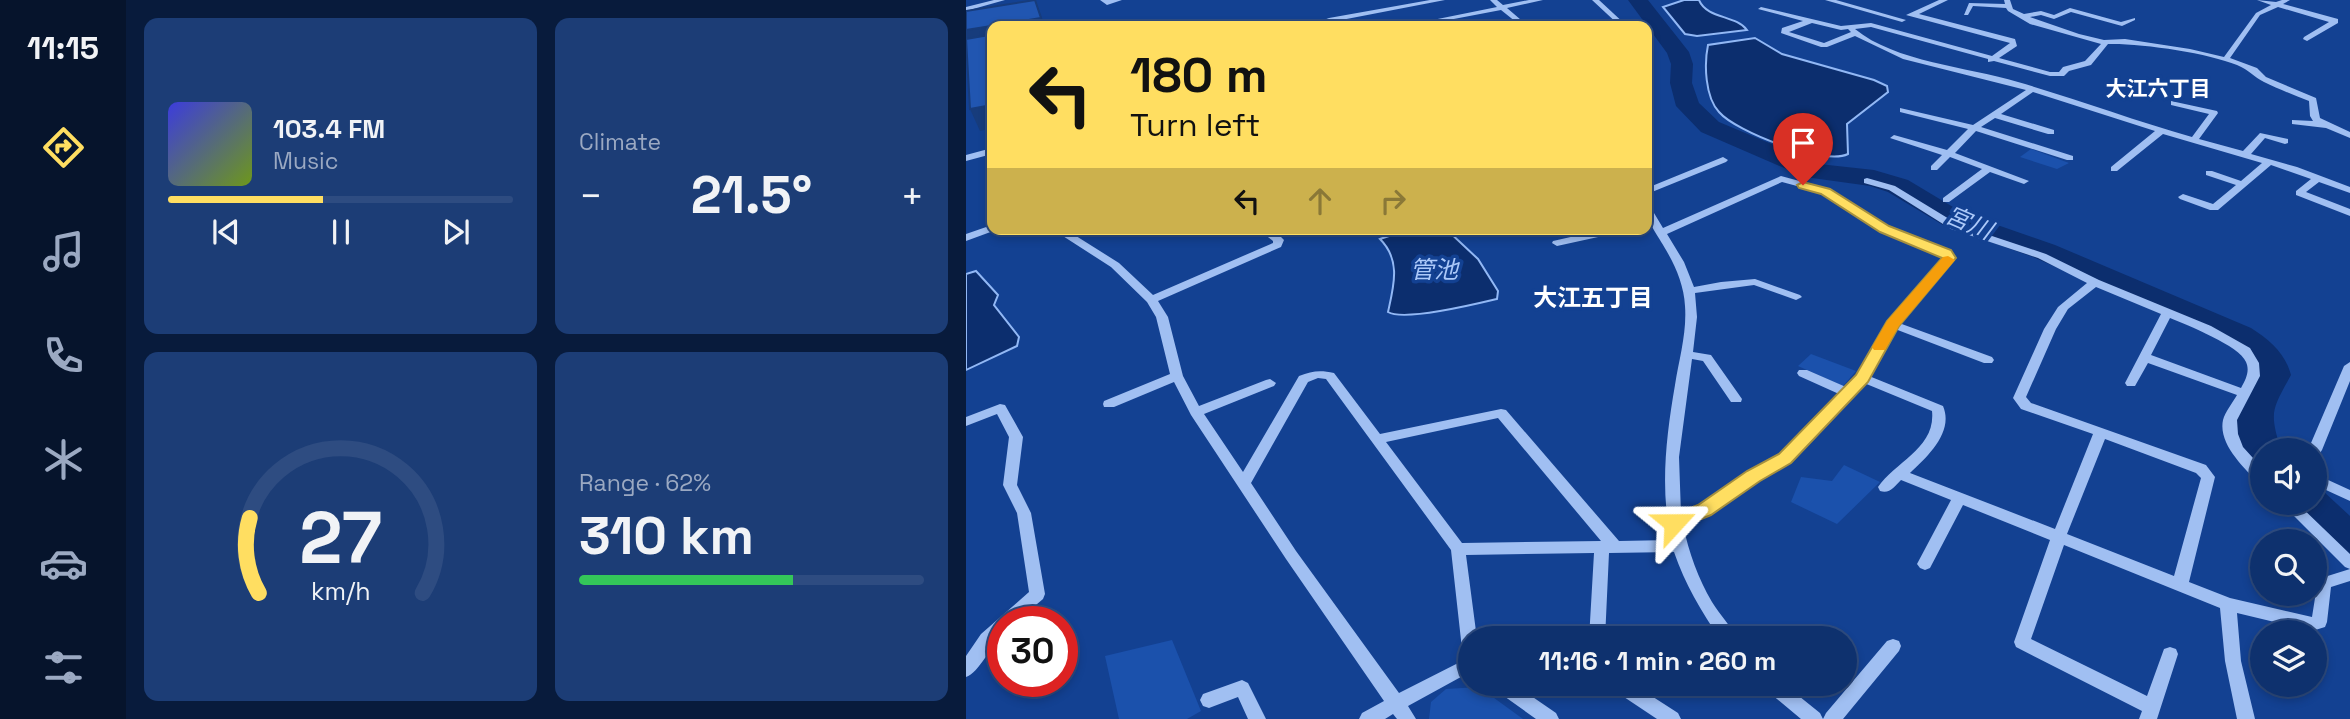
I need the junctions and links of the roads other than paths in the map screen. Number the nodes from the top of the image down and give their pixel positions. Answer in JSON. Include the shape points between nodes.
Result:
{"nodes":[{"id":1,"x":1002,"y":0,"type":"edge"},
{"id":2,"x":1103,"y":0,"type":"edge"},
{"id":3,"x":1119,"y":0,"type":"edge"},
{"id":4,"x":1442,"y":0,"type":"edge"},
{"id":5,"x":1493,"y":0,"type":"edge"},
{"id":6,"x":1541,"y":0,"type":"edge"},
{"id":7,"x":1595,"y":0,"type":"edge"},
{"id":8,"x":1828,"y":0,"type":"edge"},
{"id":9,"x":1945,"y":0,"type":"edge"},
{"id":10,"x":2260,"y":0,"type":"edge"},
{"id":11,"x":2287,"y":0,"type":"edge"},
{"id":12,"x":966,"y":1,"type":"edge"},
{"id":13,"x":992,"y":3,"type":"junction"},
{"id":14,"x":2008,"y":3,"type":"edge"},
{"id":15,"x":2275,"y":6,"type":"junction"},
{"id":16,"x":1503,"y":7,"type":"junction"},
{"id":17,"x":966,"y":9,"type":"edge"},
{"id":18,"x":1761,"y":9,"type":"dead end"},
{"id":19,"x":1912,"y":14,"type":"junction"},
{"id":20,"x":1966,"y":15,"type":"dead end"},
{"id":21,"x":2022,"y":17,"type":"junction"},
{"id":22,"x":2133,"y":19,"type":"dead end"},
{"id":23,"x":1811,"y":20,"type":"junction"},
{"id":24,"x":1902,"y":20,"type":"junction"},
{"id":25,"x":1326,"y":21,"type":"edge"},
{"id":26,"x":1432,"y":21,"type":"edge"},
{"id":27,"x":1519,"y":21,"type":"edge"},
{"id":28,"x":1618,"y":21,"type":"edge"},
{"id":29,"x":1853,"y":30,"type":"junction"},
{"id":30,"x":1888,"y":30,"type":"junction"},
{"id":31,"x":2308,"y":39,"type":"dead end"},
{"id":32,"x":2104,"y":42,"type":"junction"},
{"id":33,"x":2226,"y":59,"type":"junction"},
{"id":34,"x":1991,"y":60,"type":"junction"},
{"id":35,"x":2031,"y":90,"type":"junction"},
{"id":36,"x":2174,"y":103,"type":"dead end"},
{"id":37,"x":1903,"y":110,"type":"dead end"},
{"id":38,"x":1993,"y":114,"type":"junction"},
{"id":39,"x":2295,"y":122,"type":"dead end"},
{"id":40,"x":2326,"y":125,"type":"junction"},
{"id":41,"x":1974,"y":128,"type":"junction"},
{"id":42,"x":2161,"y":131,"type":"junction"},
{"id":43,"x":2051,"y":132,"type":"dead end"},
{"id":44,"x":2350,"y":135,"type":"edge"},
{"id":45,"x":1894,"y":138,"type":"dead end"},
{"id":46,"x":2194,"y":140,"type":"junction"},
{"id":47,"x":2285,"y":141,"type":"dead end"},
{"id":48,"x":987,"y":153,"type":"edge"},
{"id":49,"x":1947,"y":153,"type":"junction"},
{"id":50,"x":2245,"y":155,"type":"junction"},
{"id":51,"x":2070,"y":158,"type":"dead end"},
{"id":52,"x":966,"y":159,"type":"edge"},
{"id":53,"x":1723,"y":160,"type":"dead end"},
{"id":54,"x":2269,"y":162,"type":"junction"},
{"id":55,"x":1934,"y":168,"type":"dead end"},
{"id":56,"x":1988,"y":169,"type":"junction"},
{"id":57,"x":2115,"y":169,"type":"dead end"},
{"id":58,"x":2209,"y":173,"type":"dead end"},
{"id":59,"x":2317,"y":179,"type":"junction"},
{"id":60,"x":1867,"y":181,"type":"dead end"},
{"id":61,"x":2024,"y":181,"type":"dead end"},
{"id":62,"x":2242,"y":184,"type":"junction"},
{"id":63,"x":1652,"y":189,"type":"edge"},
{"id":64,"x":2350,"y":190,"type":"edge"},
{"id":65,"x":2183,"y":197,"type":"dead end"},
{"id":66,"x":1946,"y":200,"type":"dead end"},
{"id":67,"x":2350,"y":213,"type":"edge"},
{"id":68,"x":1655,"y":225,"type":"edge"},
{"id":69,"x":987,"y":230,"type":"edge"},
{"id":70,"x":1066,"y":235,"type":"edge"},
{"id":71,"x":1272,"y":235,"type":"edge"},
{"id":72,"x":1594,"y":235,"type":"edge"},
{"id":73,"x":966,"y":238,"type":"edge"},
{"id":74,"x":1557,"y":243,"type":"dead end"},
{"id":75,"x":2095,"y":282,"type":"junction"},
{"id":76,"x":1690,"y":292,"type":"junction"},
{"id":77,"x":1796,"y":297,"type":"dead end"},
{"id":78,"x":1152,"y":300,"type":"junction"},
{"id":79,"x":2167,"y":313,"type":"junction"},
{"id":80,"x":1892,"y":324,"type":"junction"},
{"id":81,"x":1686,"y":354,"type":"junction"},
{"id":82,"x":2144,"y":356,"type":"junction"},
{"id":83,"x":1988,"y":360,"type":"dead end"},
{"id":84,"x":2350,"y":366,"type":"edge"},
{"id":85,"x":1803,"y":373,"type":"dead end"},
{"id":86,"x":1177,"y":376,"type":"junction"},
{"id":87,"x":1862,"y":378,"type":"junction"},
{"id":88,"x":1269,"y":383,"type":"dead end"},
{"id":89,"x":2131,"y":383,"type":"dead end"},
{"id":90,"x":1848,"y":393,"type":"junction"},
{"id":91,"x":2244,"y":393,"type":"junction"},
{"id":92,"x":1736,"y":398,"type":"dead end"},
{"id":93,"x":1109,"y":404,"type":"dead end"},
{"id":94,"x":1196,"y":412,"type":"junction"},
{"id":95,"x":966,"y":422,"type":"edge"},
{"id":96,"x":2101,"y":432,"type":"junction"},
{"id":97,"x":2320,"y":438,"type":"edge"},
{"id":98,"x":1377,"y":439,"type":"junction"},
{"id":99,"x":2250,"y":464,"type":"edge"},
{"id":100,"x":1899,"y":474,"type":"junction"},
{"id":101,"x":1244,"y":482,"type":"junction"},
{"id":102,"x":2327,"y":485,"type":"edge"},
{"id":103,"x":1885,"y":487,"type":"dead end"},
{"id":104,"x":2350,"y":496,"type":"edge"},
{"id":105,"x":1960,"y":498,"type":"junction"},
{"id":106,"x":2300,"y":515,"type":"edge"},
{"id":107,"x":1674,"y":523,"type":"junction"},
{"id":108,"x":2059,"y":537,"type":"junction"},
{"id":109,"x":1678,"y":546,"type":"junction"},
{"id":110,"x":1609,"y":547,"type":"junction"},
{"id":111,"x":1458,"y":549,"type":"junction"},
{"id":112,"x":2350,"y":563,"type":"edge"},
{"id":113,"x":1925,"y":564,"type":"dead end"},
{"id":114,"x":2350,"y":575,"type":"edge"},
{"id":115,"x":2180,"y":585,"type":"junction"},
{"id":116,"x":2228,"y":604,"type":"junction"},
{"id":117,"x":1023,"y":606,"type":"edge"},
{"id":118,"x":1467,"y":626,"type":"edge"},
{"id":119,"x":1599,"y":626,"type":"edge"},
{"id":120,"x":1720,"y":626,"type":"edge"},
{"id":121,"x":987,"y":639,"type":"edge"},
{"id":122,"x":1893,"y":646,"type":"dead end"},
{"id":123,"x":2170,"y":654,"type":"dead end"},
{"id":124,"x":966,"y":670,"type":"edge"},
{"id":125,"x":1458,"y":670,"type":"edge"},
{"id":126,"x":1517,"y":696,"type":"edge"},
{"id":127,"x":1637,"y":696,"type":"edge"},
{"id":128,"x":1784,"y":696,"type":"edge"},
{"id":129,"x":1209,"y":700,"type":"dead end"},
{"id":130,"x":1396,"y":703,"type":"junction"},
{"id":131,"x":2150,"y":713,"type":"edge"},
{"id":132,"x":1257,"y":719,"type":"edge"},
{"id":133,"x":1368,"y":719,"type":"edge"},
{"id":134,"x":1407,"y":719,"type":"edge"},
{"id":135,"x":1550,"y":719,"type":"edge"},
{"id":136,"x":1672,"y":719,"type":"edge"},
{"id":137,"x":1814,"y":719,"type":"edge"},
{"id":138,"x":1832,"y":719,"type":"edge"},
{"id":139,"x":2246,"y":719,"type":"edge"}],
"edges":[{"from":1,"to":13,"type":"street"},
{"from":2,"to":3,"type":"street"},
{"from":4,"to":25,"type":"street"},
{"from":5,"to":16,"type":"street"},
{"from":6,"to":16,"type":"street"},
{"from":7,"to":28,"type":"street"},
{"from":8,"to":24,"type":"street"},
{"from":9,"to":19,"type":"street"},
{"from":10,"to":15,"type":"street"},
{"from":11,"to":15,"type":"street"},
{"from":12,"to":13,"type":"street"},
{"from":13,"to":17,"type":"street"},
{"from":14,"to":20,"type":"street","via":[[1970,4]]},
{"from":14,"to":21,"type":"street"},
{"from":15,"to":31,"type":"street","via":[[2335,21]]},
{"from":15,"to":33,"type":"street","via":[[2248,24]]},
{"from":16,"to":26,"type":"street"},
{"from":16,"to":27,"type":"street"},
{"from":18,"to":23,"type":"street"},
{"from":19,"to":24,"type":"street"},
{"from":19,"to":34,"type":"street","via":[[2014,44]]},
{"from":21,"to":22,"type":"street","via":[[2041,13],[2054,17],[2070,10],[2122,24]]},
{"from":21,"to":32,"type":"street"},
{"from":23,"to":29,"type":"street"},
{"from":23,"to":29,"type":"street","via":[[1785,33],[1824,45]]},
{"from":24,"to":30,"type":"street"},
{"from":29,"to":30,"type":"street","via":[[1871,25]]},
{"from":29,"to":35,"type":"street","via":[[1906,57]]},
{"from":30,"to":34,"type":"street"},
{"from":32,"to":33,"type":"street","via":[[2125,41]]},
{"from":32,"to":34,"type":"street","via":[[2088,63],[2061,74]]},
{"from":33,"to":40,"type":"street","via":[[2313,100],[2314,116]]},
{"from":35,"to":38,"type":"street"},
{"from":35,"to":42,"type":"street"},
{"from":36,"to":46,"type":"street","via":[[2214,113]]},
{"from":37,"to":41,"type":"street"},
{"from":38,"to":41,"type":"street"},
{"from":38,"to":43,"type":"street"},
{"from":39,"to":40,"type":"street"},
{"from":40,"to":44,"type":"street"},
{"from":41,"to":49,"type":"street"},
{"from":41,"to":51,"type":"street"},
{"from":42,"to":46,"type":"street"},
{"from":42,"to":57,"type":"street"},
{"from":45,"to":49,"type":"street"},
{"from":46,"to":50,"type":"street"},
{"from":47,"to":50,"type":"street","via":[[2263,135]]},
{"from":48,"to":52,"type":"street"},
{"from":49,"to":55,"type":"street"},
{"from":49,"to":56,"type":"street"},
{"from":50,"to":54,"type":"street"},
{"from":53,"to":63,"type":"street"},
{"from":54,"to":59,"type":"street"},
{"from":54,"to":62,"type":"street"},
{"from":56,"to":61,"type":"street"},
{"from":56,"to":66,"type":"street"},
{"from":58,"to":62,"type":"street"},
{"from":59,"to":64,"type":"street"},
{"from":59,"to":67,"type":"street","via":[[2299,193]]},
{"from":60,"to":75,"type":"street","via":[[1892,188],[1955,226],[2042,256]]},
{"from":62,"to":65,"type":"street","via":[[2214,208]]},
{"from":68,"to":76,"type":"street"},
{"from":68,"to":80,"type":"street","via":[[1781,179],[1825,191],[1885,229],[1949,258]]},
{"from":69,"to":73,"type":"street"},
{"from":70,"to":78,"type":"street","via":[[1115,265]]},
{"from":71,"to":78,"type":"street","via":[[1279,240],[1277,245]]},
{"from":72,"to":74,"type":"street"},
{"from":75,"to":79,"type":"street"},
{"from":75,"to":96,"type":"street","via":[[2064,307],[2019,398],[2026,406]]},
{"from":76,"to":77,"type":"street","via":[[1755,282]]},
{"from":76,"to":81,"type":"street"},
{"from":78,"to":86,"type":"street","via":[[1162,317]]},
{"from":79,"to":82,"type":"street"},
{"from":79,"to":91,"type":"street","via":[[2246,351],[2254,376]]},
{"from":80,"to":83,"type":"street"},
{"from":80,"to":87,"type":"street"},
{"from":81,"to":92,"type":"street","via":[[1707,358]]},
{"from":81,"to":107,"type":"street","via":[[1674,435]]},
{"from":82,"to":89,"type":"street"},
{"from":82,"to":91,"type":"street"},
{"from":84,"to":97,"type":"street"},
{"from":85,"to":90,"type":"street"},
{"from":86,"to":93,"type":"street"},
{"from":86,"to":94,"type":"street"},
{"from":87,"to":90,"type":"street"},
{"from":87,"to":100,"type":"street","via":[[1938,409],[1941,417],[1931,442]]},
{"from":88,"to":94,"type":"street"},
{"from":90,"to":107,"type":"street","via":[[1785,459],[1704,510]]},
{"from":91,"to":99,"type":"street","via":[[2230,419],[2231,433]]},
{"from":94,"to":101,"type":"street"},
{"from":95,"to":117,"type":"street","via":[[1000,408],[1016,437],[1010,485],[1024,513],[1037,594]]},
{"from":96,"to":108,"type":"street"},
{"from":96,"to":115,"type":"street","via":[[2201,469],[2208,477]]},
{"from":98,"to":101,"type":"street","via":[[1330,376],[1317,374],[1303,379]]},
{"from":98,"to":110,"type":"street","via":[[1501,413]]},
{"from":98,"to":111,"type":"street"},
{"from":100,"to":103,"type":"street"},
{"from":100,"to":105,"type":"street"},
{"from":101,"to":130,"type":"street"},
{"from":102,"to":104,"type":"street"},
{"from":105,"to":108,"type":"street"},
{"from":105,"to":113,"type":"street"},
{"from":106,"to":112,"type":"street"},
{"from":107,"to":109,"type":"street"},
{"from":108,"to":115,"type":"street"},
{"from":108,"to":131,"type":"street","via":[[2022,642]]},
{"from":109,"to":110,"type":"street"},
{"from":109,"to":120,"type":"street","via":[[1697,593]]},
{"from":110,"to":111,"type":"street"},
{"from":110,"to":119,"type":"street"},
{"from":111,"to":118,"type":"street"},
{"from":114,"to":116,"type":"street","via":[[2324,583],[2319,622],[2312,624]]},
{"from":115,"to":116,"type":"street"},
{"from":116,"to":139,"type":"street","via":[[2233,661]]},
{"from":121,"to":124,"type":"street"},
{"from":122,"to":138,"type":"street"},
{"from":123,"to":131,"type":"street"},
{"from":125,"to":130,"type":"street"},
{"from":126,"to":135,"type":"street"},
{"from":127,"to":136,"type":"street"},
{"from":128,"to":137,"type":"street"},
{"from":129,"to":132,"type":"street","via":[[1242,688]]},
{"from":130,"to":133,"type":"street"},
{"from":130,"to":134,"type":"street"}]}
